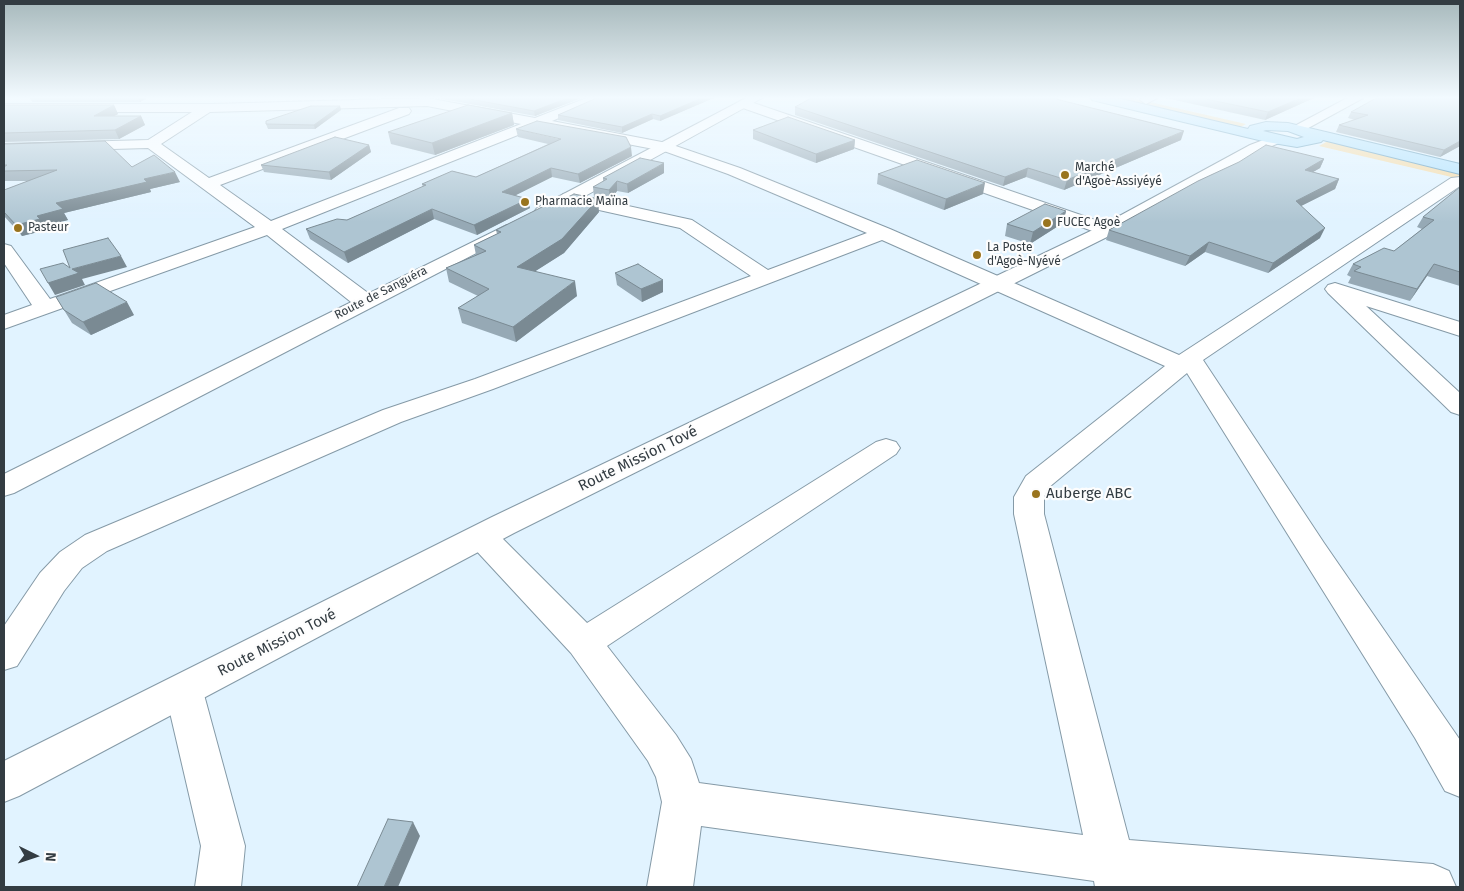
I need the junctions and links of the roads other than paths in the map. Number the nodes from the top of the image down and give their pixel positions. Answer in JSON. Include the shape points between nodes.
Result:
{"nodes":[{"id":1,"x":160,"y":139,"type":"edge"},
{"id":2,"x":329,"y":139,"type":"edge"},
{"id":3,"x":499,"y":139,"type":"edge"},
{"id":4,"x":622,"y":139,"type":"edge"},
{"id":5,"x":683,"y":139,"type":"edge"},
{"id":6,"x":855,"y":139,"type":"edge"},
{"id":7,"x":1275,"y":139,"type":"edge"},
{"id":8,"x":1302,"y":139,"type":"edge"},
{"id":9,"x":1302,"y":139,"type":"edge"},
{"id":10,"x":151,"y":144,"type":"junction"},
{"id":11,"x":24,"y":147,"type":"junction"},
{"id":12,"x":667,"y":147,"type":"junction"},
{"id":13,"x":4,"y":148,"type":"edge"},
{"id":14,"x":4,"y":158,"type":"edge"},
{"id":15,"x":1459,"y":178,"type":"edge"},
{"id":16,"x":206,"y":184,"type":"junction"},
{"id":17,"x":568,"y":198,"type":"junction"},
{"id":18,"x":269,"y":228,"type":"junction"},
{"id":19,"x":1106,"y":230,"type":"junction"},
{"id":20,"x":883,"y":233,"type":"junction"},
{"id":21,"x":4,"y":250,"type":"edge"},
{"id":22,"x":765,"y":277,"type":"junction"},
{"id":23,"x":1308,"y":280,"type":"junction"},
{"id":24,"x":997,"y":283,"type":"junction"},
{"id":25,"x":1335,"y":289,"type":"junction"},
{"id":26,"x":364,"y":301,"type":"junction"},
{"id":27,"x":45,"y":307,"type":"junction"},
{"id":28,"x":4,"y":322,"type":"edge"},
{"id":29,"x":1460,"y":329,"type":"edge"},
{"id":30,"x":1186,"y":361,"type":"junction"},
{"id":31,"x":1460,"y":407,"type":"edge"},
{"id":32,"x":886,"y":448,"type":"dead end"},
{"id":33,"x":4,"y":486,"type":"edge"},
{"id":34,"x":482,"y":537,"type":"junction"},
{"id":35,"x":584,"y":643,"type":"junction"},
{"id":36,"x":4,"y":655,"type":"edge"},
{"id":37,"x":184,"y":691,"type":"junction"},
{"id":38,"x":1460,"y":778,"type":"edge"},
{"id":39,"x":4,"y":782,"type":"edge"},
{"id":40,"x":683,"y":802,"type":"junction"},
{"id":41,"x":1115,"y":874,"type":"edge"},
{"id":42,"x":218,"y":887,"type":"edge"},
{"id":43,"x":670,"y":887,"type":"edge"},
{"id":44,"x":1433,"y":887,"type":"edge"}],
"edges":[{"from":1,"to":10,"type":"street"},
{"from":2,"to":16,"type":"street"},
{"from":3,"to":18,"type":"street"},
{"from":4,"to":12,"type":"street"},
{"from":5,"to":12,"type":"street","name":"Route de Sanguéra"},
{"from":6,"to":19,"type":"street"},
{"from":7,"to":19,"type":"street","name":"Route Mission Tové"},
{"from":8,"to":15,"type":"main road"},
{"from":9,"to":15,"type":"main road"},
{"from":10,"to":11,"type":"street"},
{"from":10,"to":16,"type":"street"},
{"from":11,"to":13,"type":"street"},
{"from":11,"to":14,"type":"street"},
{"from":12,"to":17,"type":"street","name":"Route de Sanguéra"},
{"from":12,"to":20,"type":"street","via":[[742,174]]},
{"from":15,"to":23,"type":"street"},
{"from":16,"to":18,"type":"street"},
{"from":17,"to":22,"type":"street","via":[[686,224]]},
{"from":17,"to":26,"type":"street","name":"Route de Sanguéra"},
{"from":18,"to":26,"type":"street"},
{"from":18,"to":27,"type":"street"},
{"from":19,"to":24,"type":"street","name":"Route Mission Tové"},
{"from":20,"to":22,"type":"street"},
{"from":20,"to":24,"type":"street"},
{"from":21,"to":27,"type":"street"},
{"from":22,"to":36,"type":"street","via":[[392,416],[96,543],[71,560],[52,582]]},
{"from":23,"to":25,"type":"street"},
{"from":23,"to":30,"type":"street"},
{"from":24,"to":30,"type":"street"},
{"from":24,"to":34,"type":"street","name":"Route Mission Tové"},
{"from":25,"to":29,"type":"street"},
{"from":25,"to":31,"type":"street"},
{"from":26,"to":33,"type":"street","name":"Route de Sanguéra"},
{"from":27,"to":28,"type":"street"},
{"from":30,"to":38,"type":"street","via":[[1429,725]]},
{"from":30,"to":41,"type":"street","via":[[1036,484],[1029,497],[1029,514]]},
{"from":32,"to":35,"type":"street"},
{"from":34,"to":35,"type":"street"},
{"from":34,"to":37,"type":"street","name":"Route Mission Tové"},
{"from":35,"to":40,"type":"street","via":[[662,748],[676,773]]},
{"from":37,"to":39,"type":"street","name":"Route Mission Tové"},
{"from":37,"to":42,"type":"street","via":[[223,846]]},
{"from":40,"to":41,"type":"street"},
{"from":40,"to":43,"type":"street"},
{"from":41,"to":44,"type":"street"}]}
